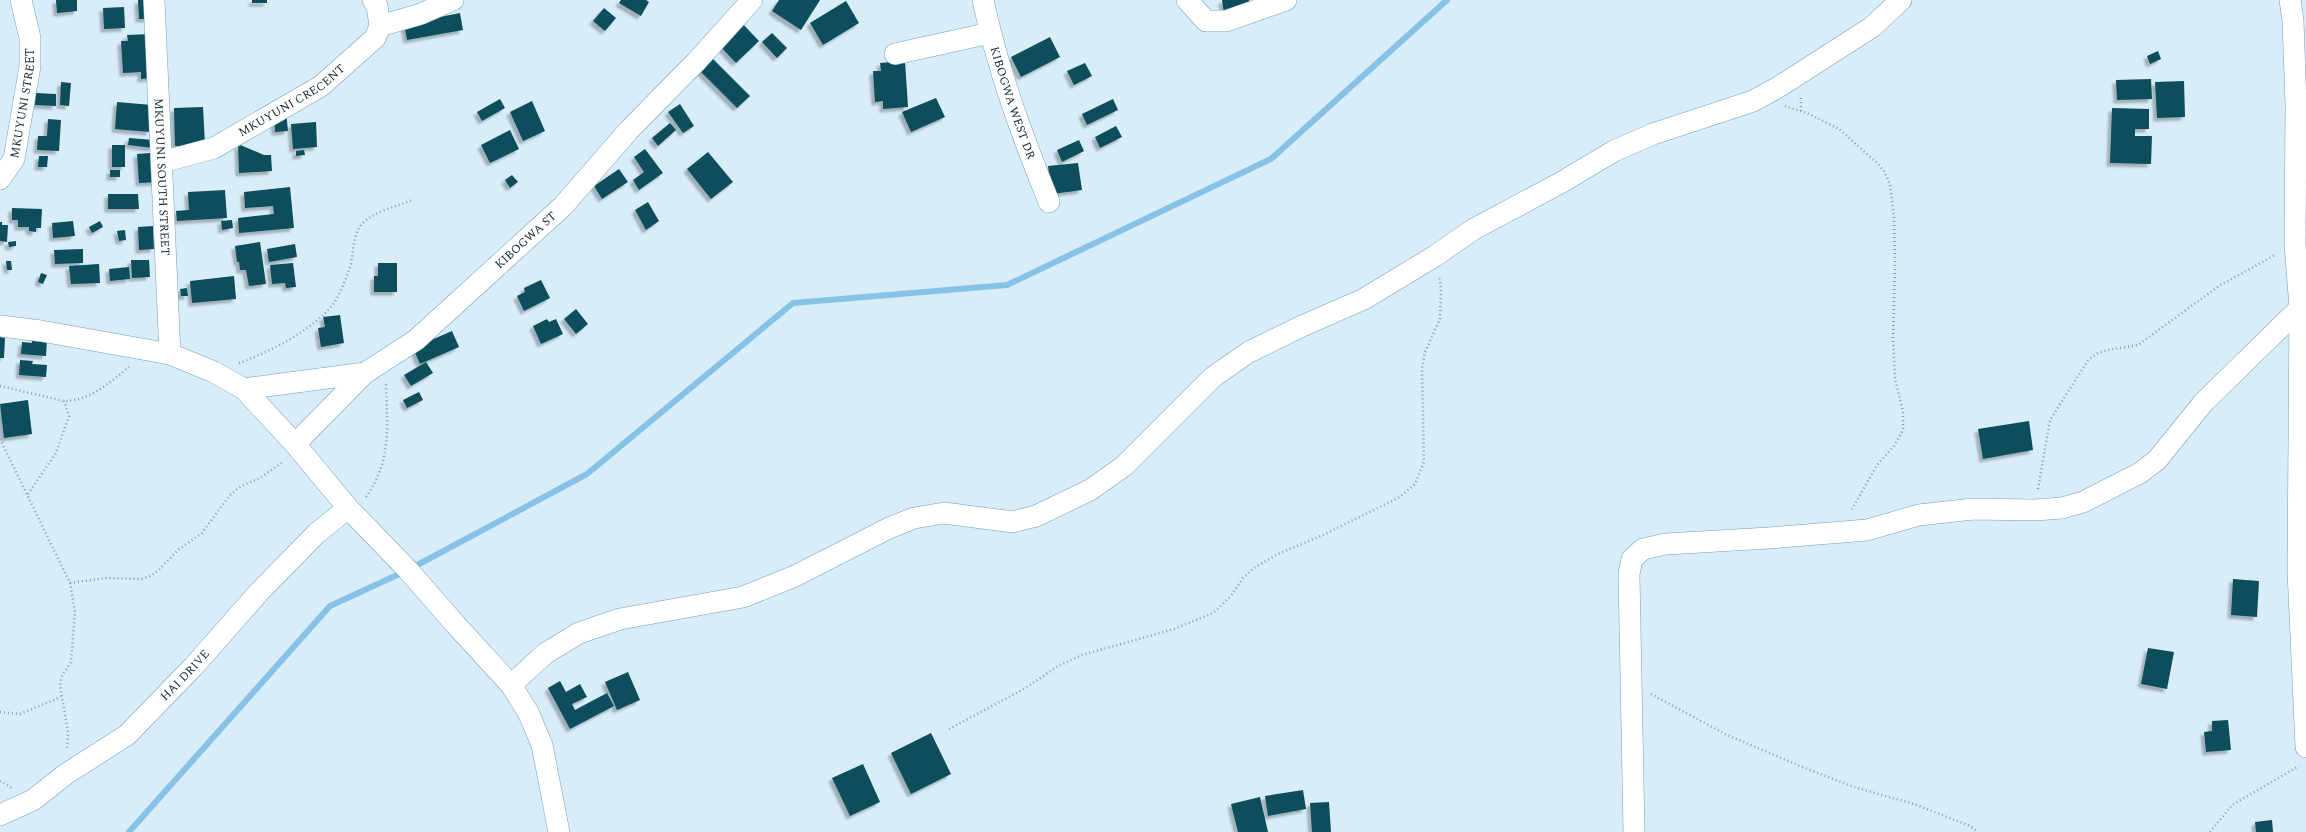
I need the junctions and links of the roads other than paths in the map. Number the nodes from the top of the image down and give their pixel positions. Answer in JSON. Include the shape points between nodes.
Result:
{"nodes":[{"id":1,"x":21,"y":0,"type":"edge"},
{"id":2,"x":154,"y":0,"type":"edge"},
{"id":3,"x":373,"y":0,"type":"edge"},
{"id":4,"x":453,"y":0,"type":"edge"},
{"id":5,"x":752,"y":0,"type":"edge"},
{"id":6,"x":983,"y":0,"type":"edge"},
{"id":7,"x":1187,"y":0,"type":"edge"},
{"id":8,"x":1286,"y":0,"type":"edge"},
{"id":9,"x":1901,"y":0,"type":"edge"},
{"id":10,"x":2290,"y":0,"type":"edge"},
{"id":11,"x":380,"y":26,"type":"junction"},
{"id":12,"x":990,"y":33,"type":"junction"},
{"id":13,"x":895,"y":54,"type":"dead end"},
{"id":14,"x":162,"y":162,"type":"junction"},
{"id":15,"x":0,"y":179,"type":"edge"},
{"id":16,"x":2301,"y":189,"type":"edge"},
{"id":17,"x":1049,"y":202,"type":"dead end"},
{"id":18,"x":2300,"y":308,"type":"junction"},
{"id":19,"x":0,"y":326,"type":"edge"},
{"id":20,"x":161,"y":352,"type":"junction"},
{"id":21,"x":365,"y":373,"type":"junction"},
{"id":22,"x":244,"y":389,"type":"junction"},
{"id":23,"x":298,"y":448,"type":"junction"},
{"id":24,"x":351,"y":511,"type":"junction"},
{"id":25,"x":511,"y":685,"type":"junction"},
{"id":26,"x":2306,"y":747,"type":"edge"},
{"id":27,"x":0,"y":815,"type":"edge"},
{"id":28,"x":559,"y":832,"type":"edge"},
{"id":29,"x":1634,"y":832,"type":"edge"}],
"edges":[{"from":1,"to":15,"type":"street","name":"MKUYUNI STREET","via":[[30,38],[30,66],[14,159]]},
{"from":2,"to":14,"type":"street","name":"MKUYUNI SOUTH STREET"},
{"from":3,"to":11,"type":"street","via":[[377,6]]},
{"from":4,"to":11,"type":"street","via":[[421,14]]},
{"from":5,"to":21,"type":"street","name":"KIBOGWA ST","via":[[629,130],[563,206],[416,340]]},
{"from":6,"to":12,"type":"street","name":"KIBOGWA WEST DR"},
{"from":7,"to":8,"type":"street","via":[[1206,21],[1226,21]]},
{"from":9,"to":25,"type":"street","via":[[1872,27],[1753,101],[1653,134],[1614,151],[1474,229],[1364,299],[1249,352],[1213,377],[1124,466],[1090,490],[1036,516],[1013,522],[944,512],[914,518],[795,576],[743,597],[620,619],[579,632],[546,653]]},
{"from":10,"to":16,"type":"street"},
{"from":11,"to":14,"type":"street","name":"MKUYUNI CRECENT","via":[[376,38],[321,86],[214,148]]},
{"from":12,"to":13,"type":"street"},
{"from":12,"to":17,"type":"street","name":"KIBOGWA WEST DR","via":[[1014,113]]},
{"from":14,"to":20,"type":"street","name":"MKUYUNI SOUTH STREET"},
{"from":16,"to":18,"type":"street","via":[[2295,244]]},
{"from":18,"to":26,"type":"street","via":[[2298,571]]},
{"from":18,"to":29,"type":"street","via":[[2203,403],[2157,460],[2140,473],[2084,502],[2062,508],[2035,510],[1973,509],[1919,515],[1867,530],[1666,544],[1644,549],[1632,559],[1629,574]]},
{"from":19,"to":20,"type":"street"},
{"from":20,"to":22,"type":"street","via":[[214,372]]},
{"from":21,"to":22,"type":"street","name":"KIBOGWA ST"},
{"from":21,"to":23,"type":"street"},
{"from":22,"to":23,"type":"street"},
{"from":23,"to":24,"type":"street"},
{"from":24,"to":25,"type":"street","via":[[408,570]]},
{"from":24,"to":27,"type":"street","name":"HAI DRIVE","via":[[317,533],[127,735],[66,774],[33,800]]},
{"from":25,"to":28,"type":"street","via":[[528,712],[542,746]]}]}
